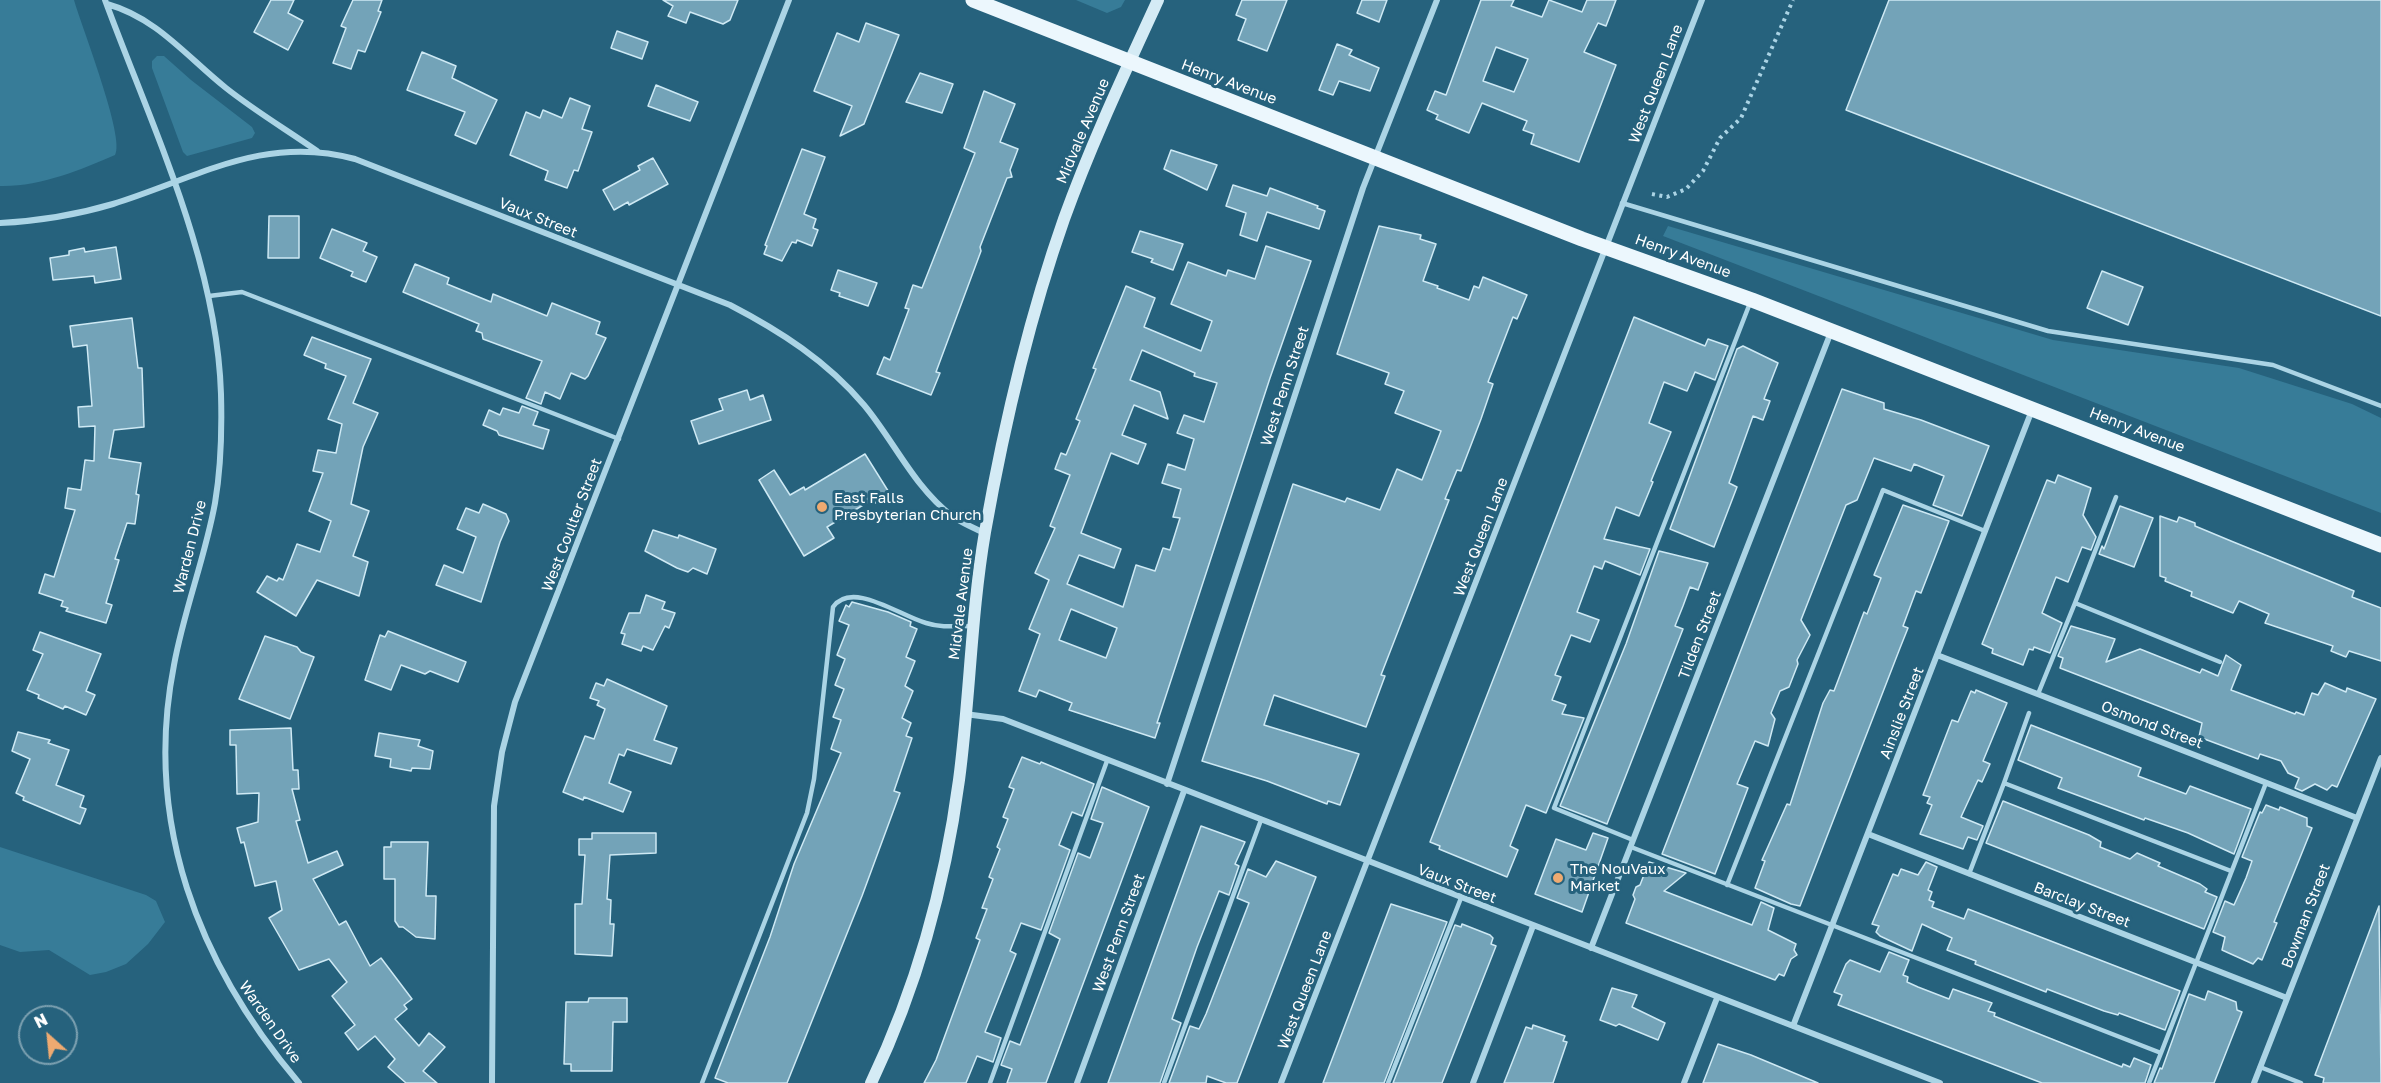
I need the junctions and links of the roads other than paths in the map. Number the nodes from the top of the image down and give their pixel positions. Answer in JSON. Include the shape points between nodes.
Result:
{"nodes":[{"id":1,"x":789,"y":0,"type":"edge"},
{"id":2,"x":973,"y":0,"type":"edge"},
{"id":3,"x":1158,"y":0,"type":"edge"},
{"id":4,"x":1437,"y":0,"type":"edge"},
{"id":5,"x":1702,"y":0,"type":"edge"},
{"id":6,"x":106,"y":2,"type":"edge"},
{"id":7,"x":1129,"y":62,"type":"junction"},
{"id":8,"x":318,"y":151,"type":"junction"},
{"id":9,"x":1374,"y":157,"type":"junction"},
{"id":10,"x":173,"y":182,"type":"junction"},
{"id":11,"x":1622,"y":203,"type":"junction"},
{"id":12,"x":0,"y":223,"type":"edge"},
{"id":13,"x":1605,"y":248,"type":"junction"},
{"id":14,"x":679,"y":286,"type":"junction"},
{"id":15,"x":209,"y":296,"type":"junction"},
{"id":16,"x":1752,"y":300,"type":"junction"},
{"id":17,"x":1832,"y":331,"type":"junction"},
{"id":18,"x":2381,"y":406,"type":"edge"},
{"id":19,"x":2032,"y":409,"type":"junction"},
{"id":20,"x":619,"y":439,"type":"junction"},
{"id":21,"x":2116,"y":497,"type":"dead end"},
{"id":22,"x":1985,"y":531,"type":"junction"},
{"id":23,"x":985,"y":534,"type":"junction"},
{"id":24,"x":2381,"y":545,"type":"edge"},
{"id":25,"x":2075,"y":603,"type":"junction"},
{"id":26,"x":973,"y":626,"type":"junction"},
{"id":27,"x":1937,"y":655,"type":"junction"},
{"id":28,"x":2220,"y":662,"type":"dead end"},
{"id":29,"x":2038,"y":694,"type":"junction"},
{"id":30,"x":2029,"y":713,"type":"dead end"},
{"id":31,"x":964,"y":714,"type":"junction"},
{"id":32,"x":2381,"y":758,"type":"edge"},
{"id":33,"x":1107,"y":761,"type":"junction"},
{"id":34,"x":2004,"y":783,"type":"junction"},
{"id":35,"x":2266,"y":783,"type":"junction"},
{"id":36,"x":1167,"y":784,"type":"junction"},
{"id":37,"x":1184,"y":791,"type":"junction"},
{"id":38,"x":2357,"y":818,"type":"junction"},
{"id":39,"x":1261,"y":820,"type":"junction"},
{"id":40,"x":1868,"y":834,"type":"junction"},
{"id":41,"x":1632,"y":843,"type":"junction"},
{"id":42,"x":1368,"y":862,"type":"junction"},
{"id":43,"x":2231,"y":871,"type":"junction"},
{"id":44,"x":1969,"y":874,"type":"junction"},
{"id":45,"x":1727,"y":885,"type":"junction"},
{"id":46,"x":1461,"y":898,"type":"junction"},
{"id":47,"x":1533,"y":926,"type":"junction"},
{"id":48,"x":1832,"y":926,"type":"junction"},
{"id":49,"x":1591,"y":948,"type":"junction"},
{"id":50,"x":2196,"y":963,"type":"junction"},
{"id":51,"x":1717,"y":998,"type":"junction"},
{"id":52,"x":2287,"y":998,"type":"junction"},
{"id":53,"x":1793,"y":1026,"type":"junction"},
{"id":54,"x":2161,"y":1053,"type":"junction"},
{"id":55,"x":2260,"y":1067,"type":"junction"},
{"id":56,"x":1931,"y":1081,"type":"edge"},
{"id":57,"x":299,"y":1083,"type":"edge"},
{"id":58,"x":492,"y":1083,"type":"edge"},
{"id":59,"x":702,"y":1083,"type":"edge"},
{"id":60,"x":871,"y":1083,"type":"edge"},
{"id":61,"x":990,"y":1083,"type":"edge"},
{"id":62,"x":1077,"y":1083,"type":"edge"},
{"id":63,"x":1164,"y":1083,"type":"edge"},
{"id":64,"x":1281,"y":1083,"type":"edge"},
{"id":65,"x":1388,"y":1083,"type":"edge"},
{"id":66,"x":1473,"y":1083,"type":"edge"},
{"id":67,"x":1684,"y":1083,"type":"edge"},
{"id":68,"x":1940,"y":1083,"type":"edge"},
{"id":69,"x":2149,"y":1083,"type":"edge"},
{"id":70,"x":2254,"y":1083,"type":"edge"},
{"id":71,"x":2301,"y":1083,"type":"edge"}],
"edges":[{"from":1,"to":14,"type":"street","name":"West Coulter Street"},
{"from":2,"to":7,"type":"main road","name":"Henry Avenue"},
{"from":3,"to":7,"type":"street","name":"Midvale Avenue"},
{"from":4,"to":9,"type":"street","name":"West Penn Street"},
{"from":5,"to":11,"type":"street","name":"West Queen Lane"},
{"from":6,"to":8,"type":"street","via":[[150,22],[226,88]]},
{"from":6,"to":10,"type":"street","name":"Warden Drive"},
{"from":7,"to":9,"type":"main road","name":"Henry Avenue"},
{"from":7,"to":23,"type":"street","name":"Midvale Avenue","via":[[1090,150],[1046,274],[1015,382]]},
{"from":8,"to":10,"type":"street","name":"Vaux Street","via":[[267,153]]},
{"from":8,"to":14,"type":"street","name":"Vaux Street","via":[[355,159]]},
{"from":9,"to":13,"type":"main road","name":"Henry Avenue"},
{"from":9,"to":36,"type":"street","name":"West Penn Street"},
{"from":10,"to":12,"type":"street","name":"Vaux Street","via":[[84,212]]},
{"from":10,"to":15,"type":"street","name":"Warden Drive"},
{"from":11,"to":13,"type":"street","name":"West Queen Lane"},
{"from":11,"to":18,"type":"lane","via":[[2048,331],[2264,363]]},
{"from":13,"to":16,"type":"main road","name":"Henry Avenue"},
{"from":13,"to":42,"type":"street","name":"West Queen Lane"},
{"from":14,"to":20,"type":"street","name":"West Coulter Street"},
{"from":14,"to":23,"type":"street","name":"Vaux Street","via":[[730,304],[813,356],[863,405],[932,497],[954,517]]},
{"from":15,"to":20,"type":"lane","via":[[242,292]]},
{"from":15,"to":57,"type":"street","name":"Warden Drive","via":[[219,361],[219,471],[206,541],[174,664],[166,723],[166,790],[177,859],[208,947],[247,1016]]},
{"from":16,"to":17,"type":"main road","name":"Henry Avenue"},
{"from":16,"to":41,"type":"lane","via":[[1554,808]]},
{"from":17,"to":19,"type":"main road","name":"Henry Avenue"},
{"from":17,"to":41,"type":"street","name":"Tilden Street"},
{"from":19,"to":22,"type":"street","name":"Ainslie Street"},
{"from":19,"to":24,"type":"main road","name":"Henry Avenue"},
{"from":20,"to":58,"type":"street","name":"West Coulter Street","via":[[515,702],[497,777]]},
{"from":21,"to":25,"type":"lane"},
{"from":22,"to":27,"type":"street","name":"Ainslie Street"},
{"from":22,"to":45,"type":"lane","via":[[1883,490]]},
{"from":23,"to":26,"type":"street","name":"Midvale Avenue"},
{"from":25,"to":28,"type":"lane"},
{"from":25,"to":29,"type":"lane"},
{"from":26,"to":31,"type":"street","name":"Midvale Avenue"},
{"from":26,"to":59,"type":"lane","via":[[924,623],[863,597],[849,595],[839,598],[833,607],[807,813]]},
{"from":27,"to":29,"type":"street","name":"Osmond Street"},
{"from":27,"to":40,"type":"street","name":"Ainslie Street"},
{"from":29,"to":35,"type":"street","name":"Osmond Street"},
{"from":30,"to":34,"type":"lane"},
{"from":31,"to":33,"type":"street","name":"Vaux Street","via":[[1003,719]]},
{"from":31,"to":60,"type":"street","name":"Midvale Avenue","via":[[959,777],[936,905],[904,1008]]},
{"from":32,"to":38,"type":"street","name":"Bowman Street"},
{"from":33,"to":36,"type":"street","name":"Vaux Street"},
{"from":33,"to":61,"type":"lane"},
{"from":34,"to":43,"type":"lane"},
{"from":34,"to":44,"type":"lane"},
{"from":35,"to":38,"type":"street","name":"Osmond Street"},
{"from":35,"to":43,"type":"lane"},
{"from":36,"to":37,"type":"street","name":"Vaux Street"},
{"from":37,"to":39,"type":"street","name":"Vaux Street"},
{"from":37,"to":62,"type":"street","name":"West Penn Street"},
{"from":38,"to":52,"type":"street","name":"Bowman Street"},
{"from":39,"to":42,"type":"street","name":"Vaux Street"},
{"from":39,"to":63,"type":"lane"},
{"from":40,"to":44,"type":"street","name":"Barclay Street"},
{"from":40,"to":48,"type":"street","name":"Ainslie Street"},
{"from":41,"to":45,"type":"lane"},
{"from":41,"to":49,"type":"street","name":"Tilden Street"},
{"from":42,"to":46,"type":"street","name":"Vaux Street"},
{"from":42,"to":64,"type":"street","name":"West Queen Lane"},
{"from":43,"to":50,"type":"lane"},
{"from":44,"to":50,"type":"street","name":"Barclay Street"},
{"from":45,"to":48,"type":"lane"},
{"from":46,"to":47,"type":"street","name":"Vaux Street"},
{"from":46,"to":65,"type":"lane"},
{"from":47,"to":49,"type":"street","name":"Vaux Street"},
{"from":47,"to":66,"type":"street"},
{"from":48,"to":53,"type":"street","name":"Ainslie Street"},
{"from":48,"to":54,"type":"lane"},
{"from":49,"to":51,"type":"street","name":"Vaux Street"},
{"from":50,"to":52,"type":"street","name":"Barclay Street"},
{"from":50,"to":54,"type":"lane"},
{"from":51,"to":53,"type":"street","name":"Vaux Street"},
{"from":51,"to":67,"type":"street"},
{"from":52,"to":55,"type":"street","name":"Bowman Street"},
{"from":53,"to":56,"type":"street","name":"Vaux Street"},
{"from":54,"to":69,"type":"lane"},
{"from":55,"to":70,"type":"street","name":"Bowman Street"},
{"from":55,"to":71,"type":"lane"},
{"from":56,"to":68,"type":"street","name":"Vaux Street"}]}
